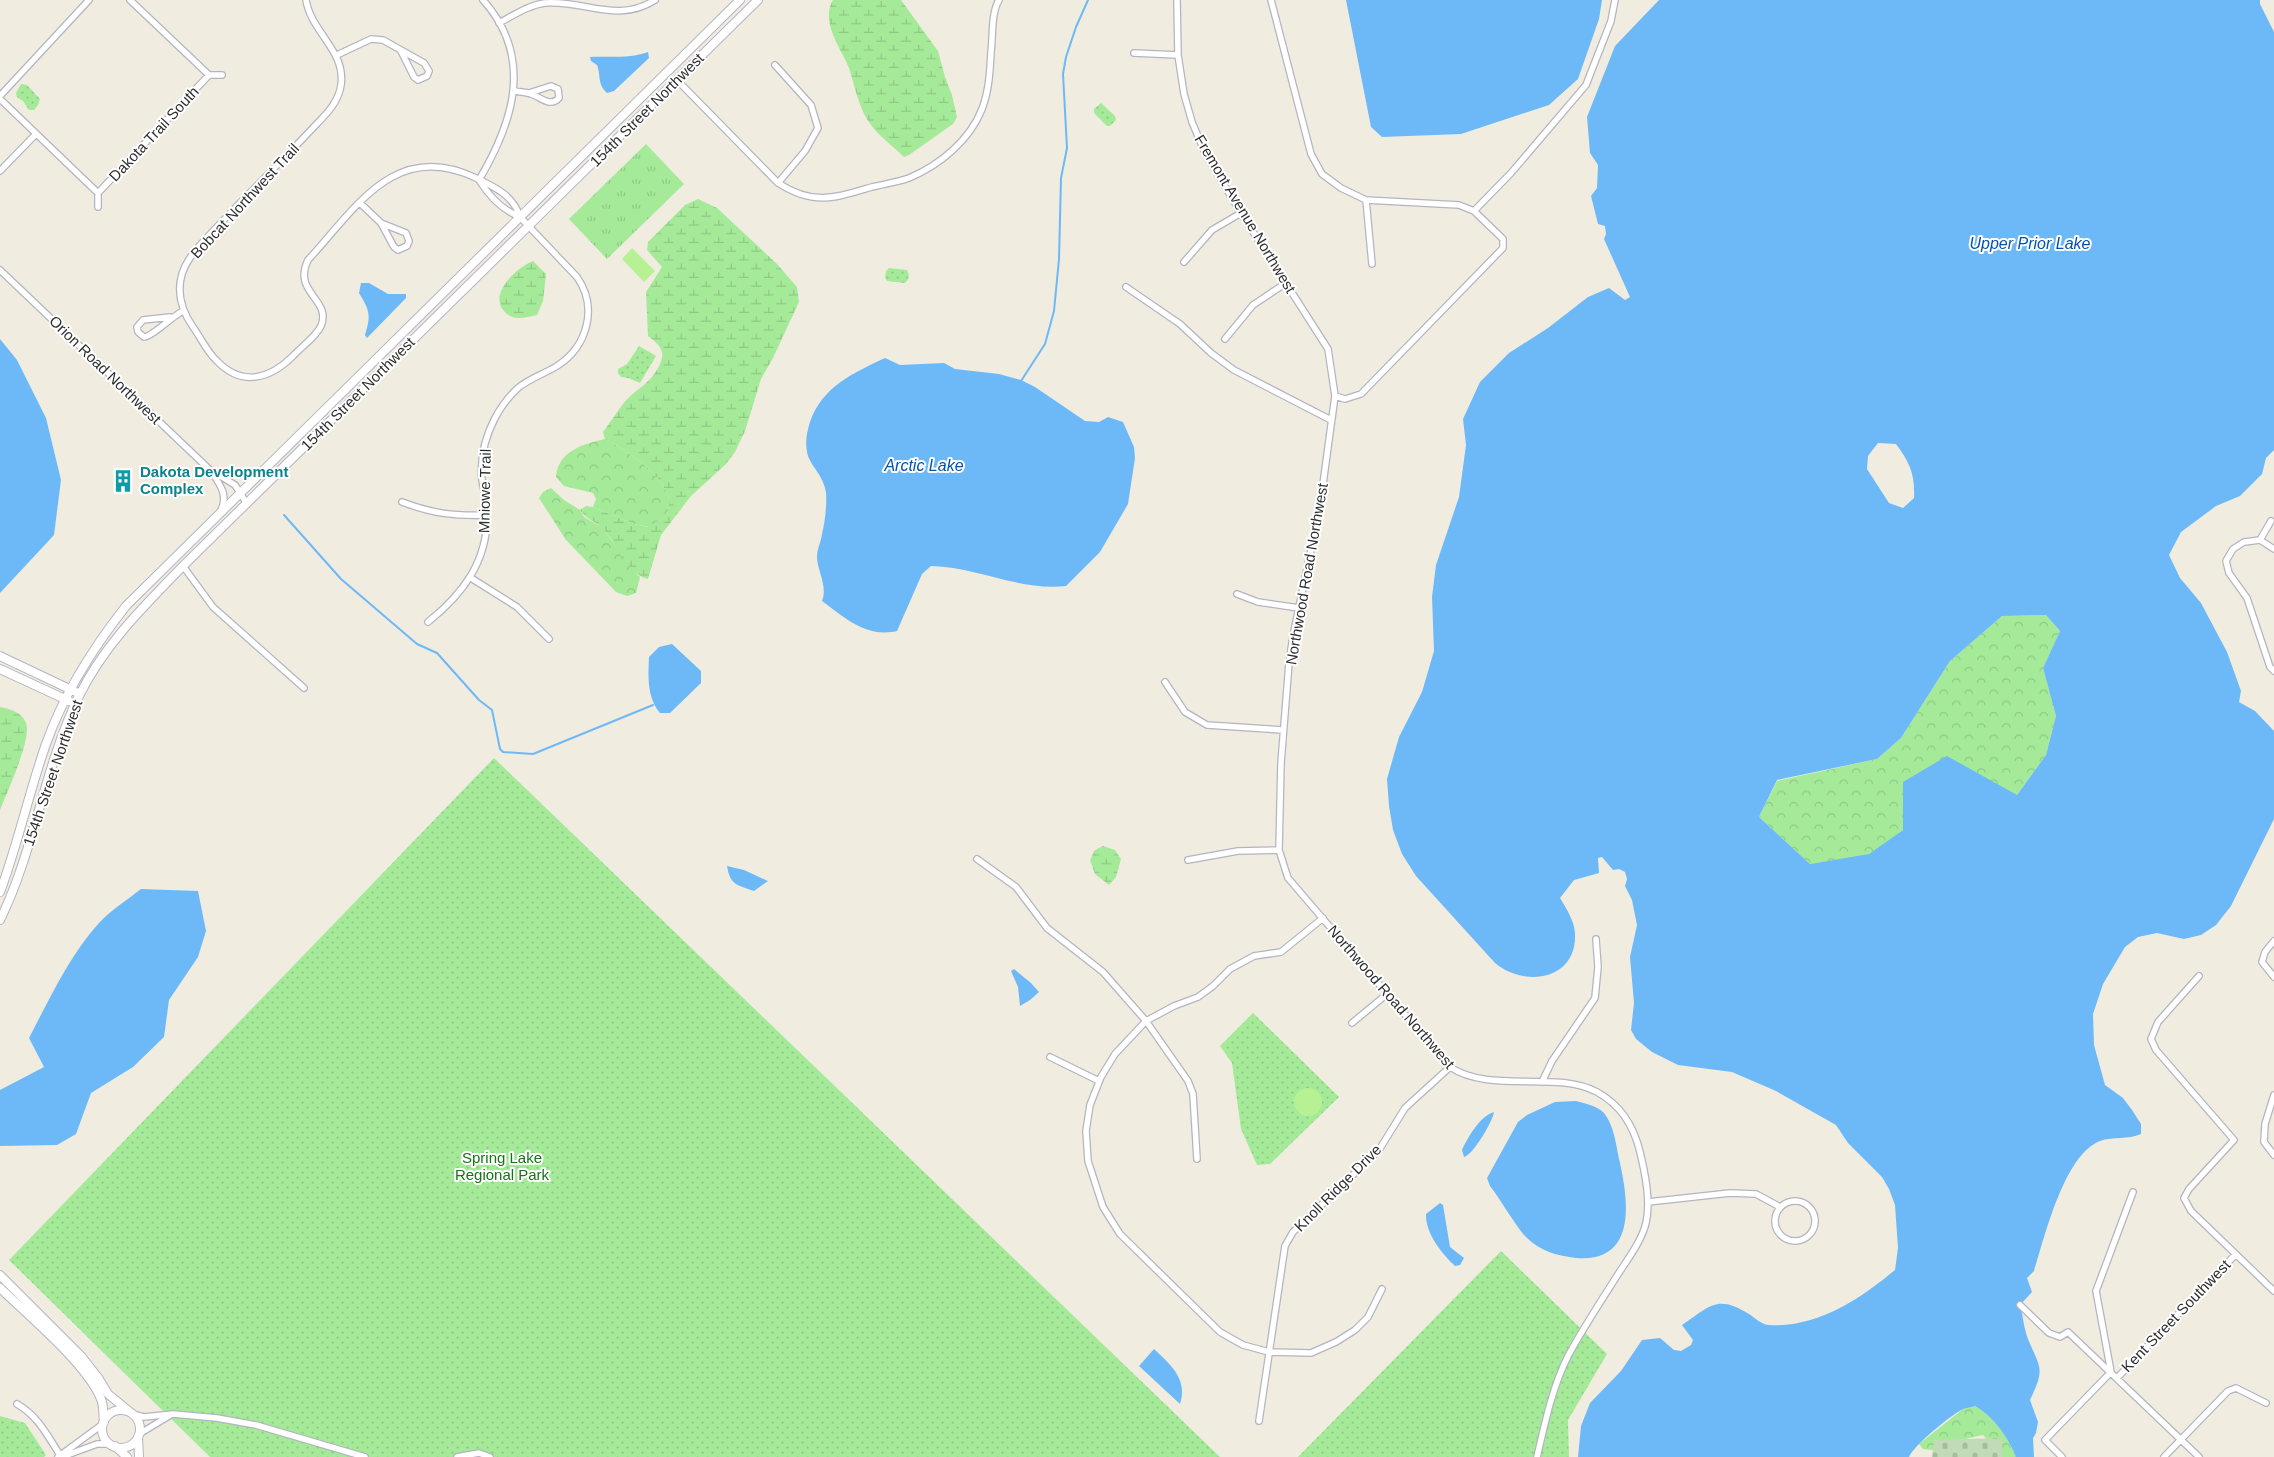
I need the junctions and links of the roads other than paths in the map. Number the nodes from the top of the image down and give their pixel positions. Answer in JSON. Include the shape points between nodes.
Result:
{"nodes":[{"id":1,"x":89,"y":0,"type":"edge"},
{"id":2,"x":130,"y":0,"type":"edge"},
{"id":3,"x":306,"y":0,"type":"edge"},
{"id":4,"x":483,"y":0,"type":"edge"},
{"id":5,"x":655,"y":0,"type":"edge"},
{"id":6,"x":740,"y":0,"type":"edge"},
{"id":7,"x":758,"y":0,"type":"edge"},
{"id":8,"x":999,"y":0,"type":"edge"},
{"id":9,"x":1177,"y":0,"type":"edge"},
{"id":10,"x":1271,"y":0,"type":"edge"},
{"id":11,"x":1615,"y":0,"type":"edge"},
{"id":12,"x":499,"y":23,"type":"junction"},
{"id":13,"x":401,"y":51,"type":"junction"},
{"id":14,"x":1134,"y":53,"type":"dead end"},
{"id":15,"x":337,"y":55,"type":"junction"},
{"id":16,"x":1178,"y":56,"type":"junction"},
{"id":17,"x":775,"y":65,"type":"dead end"},
{"id":18,"x":209,"y":75,"type":"junction"},
{"id":19,"x":222,"y":75,"type":"dead end"},
{"id":20,"x":677,"y":80,"type":"junction"},
{"id":21,"x":514,"y":91,"type":"junction"},
{"id":22,"x":529,"y":93,"type":"junction"},
{"id":23,"x":0,"y":98,"type":"edge"},
{"id":24,"x":36,"y":134,"type":"junction"},
{"id":25,"x":0,"y":172,"type":"edge"},
{"id":26,"x":479,"y":180,"type":"junction"},
{"id":27,"x":778,"y":183,"type":"junction"},
{"id":28,"x":98,"y":194,"type":"junction"},
{"id":29,"x":1366,"y":200,"type":"junction"},
{"id":30,"x":360,"y":203,"type":"junction"},
{"id":31,"x":98,"y":207,"type":"dead end"},
{"id":32,"x":1474,"y":211,"type":"junction"},
{"id":33,"x":1241,"y":213,"type":"junction"},
{"id":34,"x":520,"y":217,"type":"junction"},
{"id":35,"x":381,"y":223,"type":"junction"},
{"id":36,"x":528,"y":226,"type":"junction"},
{"id":37,"x":1184,"y":262,"type":"dead end"},
{"id":38,"x":1372,"y":264,"type":"dead end"},
{"id":39,"x":0,"y":270,"type":"edge"},
{"id":40,"x":1286,"y":283,"type":"junction"},
{"id":41,"x":1126,"y":286,"type":"dead end"},
{"id":42,"x":183,"y":311,"type":"junction"},
{"id":43,"x":170,"y":317,"type":"junction"},
{"id":44,"x":1225,"y":340,"type":"dead end"},
{"id":45,"x":1335,"y":396,"type":"junction"},
{"id":46,"x":1331,"y":420,"type":"junction"},
{"id":47,"x":210,"y":470,"type":"junction"},
{"id":48,"x":240,"y":493,"type":"junction"},
{"id":49,"x":402,"y":502,"type":"dead end"},
{"id":50,"x":247,"y":504,"type":"junction"},
{"id":51,"x":487,"y":514,"type":"junction"},
{"id":52,"x":217,"y":516,"type":"junction"},
{"id":53,"x":2271,"y":521,"type":"dead end"},
{"id":54,"x":2260,"y":540,"type":"junction"},
{"id":55,"x":2274,"y":548,"type":"edge"},
{"id":56,"x":183,"y":566,"type":"junction"},
{"id":57,"x":471,"y":578,"type":"junction"},
{"id":58,"x":1237,"y":594,"type":"dead end"},
{"id":59,"x":1299,"y":608,"type":"junction"},
{"id":60,"x":428,"y":622,"type":"dead end"},
{"id":61,"x":550,"y":638,"type":"dead end"},
{"id":62,"x":0,"y":656,"type":"edge"},
{"id":63,"x":0,"y":669,"type":"edge"},
{"id":64,"x":2274,"y":671,"type":"edge"},
{"id":65,"x":1164,"y":682,"type":"dead end"},
{"id":66,"x":304,"y":688,"type":"dead end"},
{"id":67,"x":70,"y":689,"type":"junction"},
{"id":68,"x":80,"y":694,"type":"junction"},
{"id":69,"x":65,"y":699,"type":"junction"},
{"id":70,"x":75,"y":704,"type":"junction"},
{"id":71,"x":1283,"y":730,"type":"junction"},
{"id":72,"x":1279,"y":850,"type":"junction"},
{"id":73,"x":977,"y":860,"type":"dead end"},
{"id":74,"x":1188,"y":860,"type":"dead end"},
{"id":75,"x":0,"y":892,"type":"edge"},
{"id":76,"x":1322,"y":918,"type":"junction"},
{"id":77,"x":0,"y":920,"type":"edge"},
{"id":78,"x":1596,"y":939,"type":"dead end"},
{"id":79,"x":2274,"y":940,"type":"edge"},
{"id":80,"x":2199,"y":976,"type":"dead end"},
{"id":81,"x":2274,"y":977,"type":"edge"},
{"id":82,"x":1387,"y":994,"type":"junction"},
{"id":83,"x":1146,"y":1021,"type":"junction"},
{"id":84,"x":1352,"y":1024,"type":"dead end"},
{"id":85,"x":1050,"y":1057,"type":"dead end"},
{"id":86,"x":1450,"y":1067,"type":"junction"},
{"id":87,"x":1099,"y":1081,"type":"junction"},
{"id":88,"x":1542,"y":1082,"type":"junction"},
{"id":89,"x":2274,"y":1096,"type":"edge"},
{"id":90,"x":2274,"y":1155,"type":"edge"},
{"id":91,"x":1197,"y":1159,"type":"dead end"},
{"id":92,"x":2132,"y":1192,"type":"dead end"},
{"id":93,"x":1648,"y":1202,"type":"junction"},
{"id":94,"x":1780,"y":1207,"type":"junction"},
{"id":95,"x":2236,"y":1255,"type":"junction"},
{"id":96,"x":0,"y":1275,"type":"edge"},
{"id":97,"x":0,"y":1288,"type":"edge"},
{"id":98,"x":1382,"y":1289,"type":"dead end"},
{"id":99,"x":2274,"y":1291,"type":"edge"},
{"id":100,"x":2020,"y":1305,"type":"dead end"},
{"id":101,"x":1269,"y":1352,"type":"junction"},
{"id":102,"x":2110,"y":1372,"type":"junction"},
{"id":103,"x":2117,"y":1378,"type":"junction"},
{"id":104,"x":2266,"y":1403,"type":"dead end"},
{"id":105,"x":17,"y":1404,"type":"dead end"},
{"id":106,"x":131,"y":1413,"type":"junction"},
{"id":107,"x":173,"y":1414,"type":"junction"},
{"id":108,"x":1259,"y":1421,"type":"dead end"},
{"id":109,"x":103,"y":1423,"type":"junction"},
{"id":110,"x":139,"y":1435,"type":"junction"},
{"id":111,"x":2181,"y":1440,"type":"junction"},
{"id":112,"x":112,"y":1445,"type":"junction"},
{"id":113,"x":59,"y":1456,"type":"edge"},
{"id":114,"x":128,"y":1457,"type":"edge"},
{"id":115,"x":140,"y":1457,"type":"edge"},
{"id":116,"x":365,"y":1457,"type":"edge"},
{"id":117,"x":457,"y":1457,"type":"edge"},
{"id":118,"x":490,"y":1457,"type":"edge"},
{"id":119,"x":1537,"y":1457,"type":"edge"},
{"id":120,"x":2062,"y":1457,"type":"edge"},
{"id":121,"x":2164,"y":1457,"type":"edge"},
{"id":122,"x":2199,"y":1457,"type":"edge"}],
"edges":[{"from":1,"to":23,"type":"street"},
{"from":2,"to":18,"type":"street"},
{"from":3,"to":15,"type":"street","name":"Bobcat Northwest Trail","via":[[313,23]]},
{"from":4,"to":12,"type":"street"},
{"from":5,"to":12,"type":"street","via":[[635,10],[622,11],[544,3],[525,8]]},
{"from":6,"to":34,"type":"street","name":"154th Street Northwest"},
{"from":7,"to":20,"type":"street","name":"154th Street Northwest"},
{"from":8,"to":27,"type":"street","via":[[993,27],[989,84],[982,109],[952,152],[908,178],[830,198],[809,198]]},
{"from":9,"to":16,"type":"street","name":"Fremont Avenue Northwest"},
{"from":10,"to":29,"type":"street","via":[[1311,154],[1322,174]]},
{"from":11,"to":32,"type":"street","via":[[1611,21],[1586,85]]},
{"from":12,"to":21,"type":"street","via":[[511,53]]},
{"from":13,"to":13,"type":"street","via":[[414,77],[418,80],[427,76],[429,71],[424,63]]},
{"from":13,"to":15,"type":"street","via":[[392,43],[371,39]]},
{"from":14,"to":16,"type":"street"},
{"from":15,"to":42,"type":"street","name":"Bobcat Northwest Trail","via":[[342,76],[334,104],[194,253],[182,273]]},
{"from":16,"to":33,"type":"street","name":"Fremont Avenue Northwest","via":[[1192,122],[1205,153]]},
{"from":17,"to":27,"type":"street","via":[[811,105],[818,128],[805,151]]},
{"from":18,"to":19,"type":"street"},
{"from":18,"to":28,"type":"street","name":"Dakota Trail South"},
{"from":20,"to":27,"type":"street"},
{"from":20,"to":36,"type":"street","name":"154th Street Northwest"},
{"from":21,"to":22,"type":"street"},
{"from":21,"to":26,"type":"street","via":[[508,120]]},
{"from":22,"to":22,"type":"street","via":[[548,102],[556,101],[560,94],[550,86]]},
{"from":23,"to":24,"type":"street"},
{"from":24,"to":25,"type":"street"},
{"from":24,"to":28,"type":"street"},
{"from":26,"to":30,"type":"street","name":"Bobcat Northwest Trail","via":[[452,168],[415,168],[391,176]]},
{"from":26,"to":34,"type":"street","name":"Bobcat Northwest Trail","via":[[508,212]]},
{"from":26,"to":34,"type":"street","name":"Bobcat Northwest Trail","via":[[500,190],[516,204]]},
{"from":28,"to":31,"type":"street"},
{"from":29,"to":32,"type":"street","via":[[1459,205]]},
{"from":29,"to":38,"type":"street"},
{"from":30,"to":35,"type":"street"},
{"from":30,"to":42,"type":"street","name":"Bobcat Northwest Trail","via":[[308,260],[304,269],[306,286],[321,308],[323,318],[320,326],[277,370],[257,377],[227,370],[216,360]]},
{"from":32,"to":45,"type":"street","via":[[1503,239],[1503,248],[1361,394],[1345,398]]},
{"from":33,"to":37,"type":"street","via":[[1212,230]]},
{"from":33,"to":40,"type":"street","name":"Fremont Avenue Northwest"},
{"from":34,"to":36,"type":"street","name":"Bobcat Northwest Trail"},
{"from":34,"to":48,"type":"street","name":"154th Street Northwest"},
{"from":35,"to":35,"type":"street","via":[[394,247],[398,250],[407,246],[406,233]]},
{"from":36,"to":50,"type":"street","name":"154th Street Northwest"},
{"from":36,"to":51,"type":"street","name":"Mniowe Trail","via":[[581,283],[589,312],[587,326],[576,349],[557,366],[517,389],[490,428],[482,464]]},
{"from":39,"to":47,"type":"street","name":"Orion Road Northwest"},
{"from":40,"to":44,"type":"street","via":[[1253,305]]},
{"from":40,"to":45,"type":"street","name":"Fremont Avenue Northwest","via":[[1328,349]]},
{"from":41,"to":46,"type":"street","via":[[1180,324],[1234,370]]},
{"from":42,"to":43,"type":"street"},
{"from":43,"to":43,"type":"street","via":[[143,320],[137,327],[138,332],[148,337]]},
{"from":45,"to":46,"type":"street","name":"Fremont Avenue Northwest"},
{"from":46,"to":59,"type":"street","name":"Northwood Road Northwest","via":[[1320,506]]},
{"from":47,"to":48,"type":"street","name":"Orion Road Northwest","via":[[235,485]]},
{"from":47,"to":52,"type":"street","name":"Orion Road Northwest","via":[[222,486],[224,495],[225,503]]},
{"from":48,"to":50,"type":"street","name":"Orion Road Northwest"},
{"from":48,"to":52,"type":"street","name":"154th Street Northwest"},
{"from":49,"to":51,"type":"street","via":[[446,515]]},
{"from":50,"to":56,"type":"street","name":"154th Street Northwest"},
{"from":51,"to":57,"type":"street","name":"Mniowe Trail","via":[[483,550]]},
{"from":52,"to":67,"type":"street","name":"154th Street Northwest","via":[[126,606],[104,634]]},
{"from":53,"to":54,"type":"street"},
{"from":54,"to":55,"type":"street"},
{"from":54,"to":64,"type":"street","via":[[2244,542],[2233,549],[2226,561],[2229,573],[2248,598]]},
{"from":56,"to":66,"type":"street","via":[[212,607]]},
{"from":56,"to":68,"type":"street","name":"154th Street Northwest","via":[[123,628]]},
{"from":57,"to":60,"type":"street","name":"Mniowe Trail"},
{"from":57,"to":61,"type":"street","via":[[517,607]]},
{"from":58,"to":59,"type":"street","via":[[1258,602]]},
{"from":59,"to":71,"type":"street","name":"Northwood Road Northwest"},
{"from":62,"to":67,"type":"street"},
{"from":63,"to":69,"type":"street"},
{"from":65,"to":71,"type":"street","via":[[1185,712],[1207,725]]},
{"from":67,"to":68,"type":"street"},
{"from":67,"to":69,"type":"street","name":"154th Street Northwest"},
{"from":68,"to":70,"type":"street","name":"154th Street Northwest"},
{"from":69,"to":70,"type":"street"},
{"from":69,"to":75,"type":"street","name":"154th Street Northwest","via":[[46,743]]},
{"from":70,"to":77,"type":"street","name":"154th Street Northwest","via":[[37,811],[13,892]]},
{"from":71,"to":72,"type":"street","name":"Northwood Road Northwest"},
{"from":72,"to":74,"type":"street","via":[[1238,851]]},
{"from":72,"to":76,"type":"street","name":"Northwood Road Northwest","via":[[1288,878]]},
{"from":73,"to":83,"type":"street","via":[[1016,887],[1047,928],[1103,972]]},
{"from":76,"to":82,"type":"street","name":"Northwood Road Northwest"},
{"from":76,"to":83,"type":"street","via":[[1281,952],[1254,956],[1230,969],[1198,997]]},
{"from":78,"to":88,"type":"street","via":[[1595,998],[1552,1061]]},
{"from":79,"to":81,"type":"street","via":[[2262,962]]},
{"from":80,"to":95,"type":"street","via":[[2158,1022],[2151,1039],[2156,1050],[2234,1140],[2189,1188],[2184,1198],[2191,1210]]},
{"from":82,"to":84,"type":"street"},
{"from":82,"to":86,"type":"street","name":"Northwood Road Northwest"},
{"from":83,"to":87,"type":"street","via":[[1115,1054]]},
{"from":83,"to":91,"type":"street","via":[[1188,1081],[1193,1094]]},
{"from":85,"to":87,"type":"street"},
{"from":86,"to":88,"type":"street","name":"Northwood Road Northwest","via":[[1479,1079]]},
{"from":86,"to":101,"type":"street","name":"Knoll Ridge Drive","via":[[1406,1108],[1378,1150],[1293,1232],[1285,1246]]},
{"from":87,"to":101,"type":"street","via":[[1090,1105],[1086,1131],[1088,1161],[1103,1207],[1120,1234],[1220,1332]]},
{"from":88,"to":93,"type":"street","name":"Northwood Road Northwest","via":[[1597,1092],[1627,1118],[1637,1137]]},
{"from":89,"to":90,"type":"street","via":[[2265,1124],[2264,1142]]},
{"from":92,"to":102,"type":"street","via":[[2096,1290]]},
{"from":93,"to":94,"type":"street","via":[[1756,1194]]},
{"from":93,"to":119,"type":"street","name":"Northwood Road Northwest","via":[[1646,1223],[1637,1244],[1568,1357],[1551,1397]]},
{"from":94,"to":94,"type":"street","via":[[1775,1218],[1780,1235],[1796,1241],[1810,1234],[1815,1219],[1807,1204],[1795,1200]]},
{"from":95,"to":99,"type":"street"},
{"from":95,"to":103,"type":"street","name":"Kent Street Southwest"},
{"from":96,"to":106,"type":"street","via":[[87,1363],[108,1394]]},
{"from":97,"to":109,"type":"street","via":[[70,1356],[88,1378],[101,1398]]},
{"from":98,"to":101,"type":"street","via":[[1368,1317],[1336,1342],[1311,1353]]},
{"from":100,"to":102,"type":"street","via":[[2048,1333],[2060,1337],[2068,1332]]},
{"from":101,"to":108,"type":"street","name":"Knoll Ridge Drive"},
{"from":102,"to":103,"type":"street"},
{"from":102,"to":120,"type":"street","name":"Kent Street Southwest","via":[[2045,1440]]},
{"from":103,"to":111,"type":"street"},
{"from":104,"to":111,"type":"street","via":[[2236,1388],[2228,1391]]},
{"from":105,"to":113,"type":"street","via":[[38,1421]]},
{"from":106,"to":107,"type":"street","via":[[148,1417]]},
{"from":106,"to":109,"type":"street","via":[[116,1411]]},
{"from":106,"to":110,"type":"street","via":[[140,1424]]},
{"from":107,"to":110,"type":"street"},
{"from":107,"to":116,"type":"street","via":[[200,1415],[256,1426]]},
{"from":109,"to":112,"type":"street","via":[[103,1434]]},
{"from":109,"to":113,"type":"street"},
{"from":110,"to":112,"type":"street","via":[[130,1445]]},
{"from":110,"to":115,"type":"street"},
{"from":111,"to":121,"type":"street"},
{"from":111,"to":122,"type":"street"},
{"from":112,"to":113,"type":"street","via":[[97,1444]]},
{"from":112,"to":114,"type":"street"},
{"from":117,"to":118,"type":"street","via":[[480,1453]]}]}
